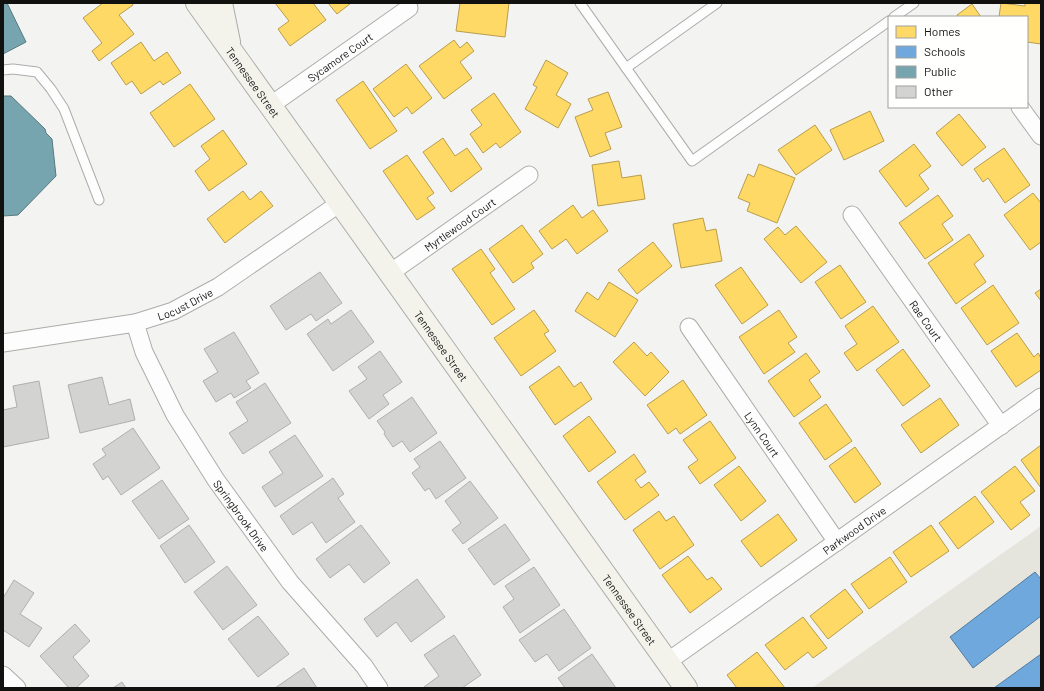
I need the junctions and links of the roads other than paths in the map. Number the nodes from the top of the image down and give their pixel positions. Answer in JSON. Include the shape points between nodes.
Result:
{"nodes":[{"id":1,"x":197,"y":3,"type":"edge"},
{"id":2,"x":221,"y":3,"type":"edge"},
{"id":3,"x":580,"y":3,"type":"edge"},
{"id":4,"x":717,"y":3,"type":"edge"},
{"id":5,"x":913,"y":3,"type":"edge"},
{"id":6,"x":409,"y":8,"type":"dead end"},
{"id":7,"x":895,"y":16,"type":"edge"},
{"id":8,"x":888,"y":22,"type":"edge"},
{"id":9,"x":230,"y":49,"type":"junction"},
{"id":10,"x":626,"y":68,"type":"junction"},
{"id":11,"x":3,"y":70,"type":"edge"},
{"id":12,"x":271,"y":106,"type":"junction"},
{"id":13,"x":1021,"y":108,"type":"edge"},
{"id":14,"x":1041,"y":136,"type":"edge"},
{"id":15,"x":529,"y":175,"type":"dead end"},
{"id":16,"x":99,"y":200,"type":"dead end"},
{"id":17,"x":340,"y":202,"type":"junction"},
{"id":18,"x":852,"y":215,"type":"dead end"},
{"id":19,"x":390,"y":273,"type":"junction"},
{"id":20,"x":135,"y":323,"type":"junction"},
{"id":21,"x":689,"y":327,"type":"dead end"},
{"id":22,"x":3,"y":343,"type":"edge"},
{"id":23,"x":1041,"y":397,"type":"edge"},
{"id":24,"x":1001,"y":426,"type":"junction"},
{"id":25,"x":837,"y":542,"type":"junction"},
{"id":26,"x":668,"y":662,"type":"junction"},
{"id":27,"x":3,"y":675,"type":"edge"},
{"id":28,"x":17,"y":688,"type":"edge"},
{"id":29,"x":379,"y":688,"type":"edge"},
{"id":30,"x":686,"y":688,"type":"edge"}],
"edges":[{"from":1,"to":9,"type":"main road","name":"Tennessee Street"},
{"from":2,"to":9,"type":"main road"},
{"from":3,"to":10,"type":"lane"},
{"from":4,"to":10,"type":"lane"},
{"from":5,"to":7,"type":"lane"},
{"from":6,"to":12,"type":"street","name":"Sycamore Court"},
{"from":8,"to":10,"type":"lane","via":[[692,161]]},
{"from":9,"to":12,"type":"main road","name":"Tennessee Street"},
{"from":11,"to":16,"type":"lane","via":[[37,72],[51,89],[64,109]]},
{"from":12,"to":17,"type":"main road","name":"Tennessee Street"},
{"from":13,"to":14,"type":"street"},
{"from":15,"to":19,"type":"street","name":"Myrtlewood Court"},
{"from":17,"to":19,"type":"main road","name":"Tennessee Street"},
{"from":17,"to":20,"type":"street","name":"Locust Drive","via":[[218,287],[173,311]]},
{"from":18,"to":24,"type":"street","name":"Rae Court"},
{"from":19,"to":26,"type":"main road","name":"Tennessee Street"},
{"from":20,"to":22,"type":"street","name":"Locust Drive"},
{"from":20,"to":29,"type":"street","name":"Springbrook Drive","via":[[144,352],[175,414],[216,480],[290,582],[364,666]]},
{"from":21,"to":25,"type":"street","name":"Lynn Court"},
{"from":23,"to":24,"type":"street","name":"Parkwood Drive"},
{"from":24,"to":25,"type":"street","name":"Parkwood Drive"},
{"from":25,"to":26,"type":"street","name":"Parkwood Drive"},
{"from":26,"to":30,"type":"main road","name":"Tennessee Street"},
{"from":27,"to":28,"type":"street"}]}
